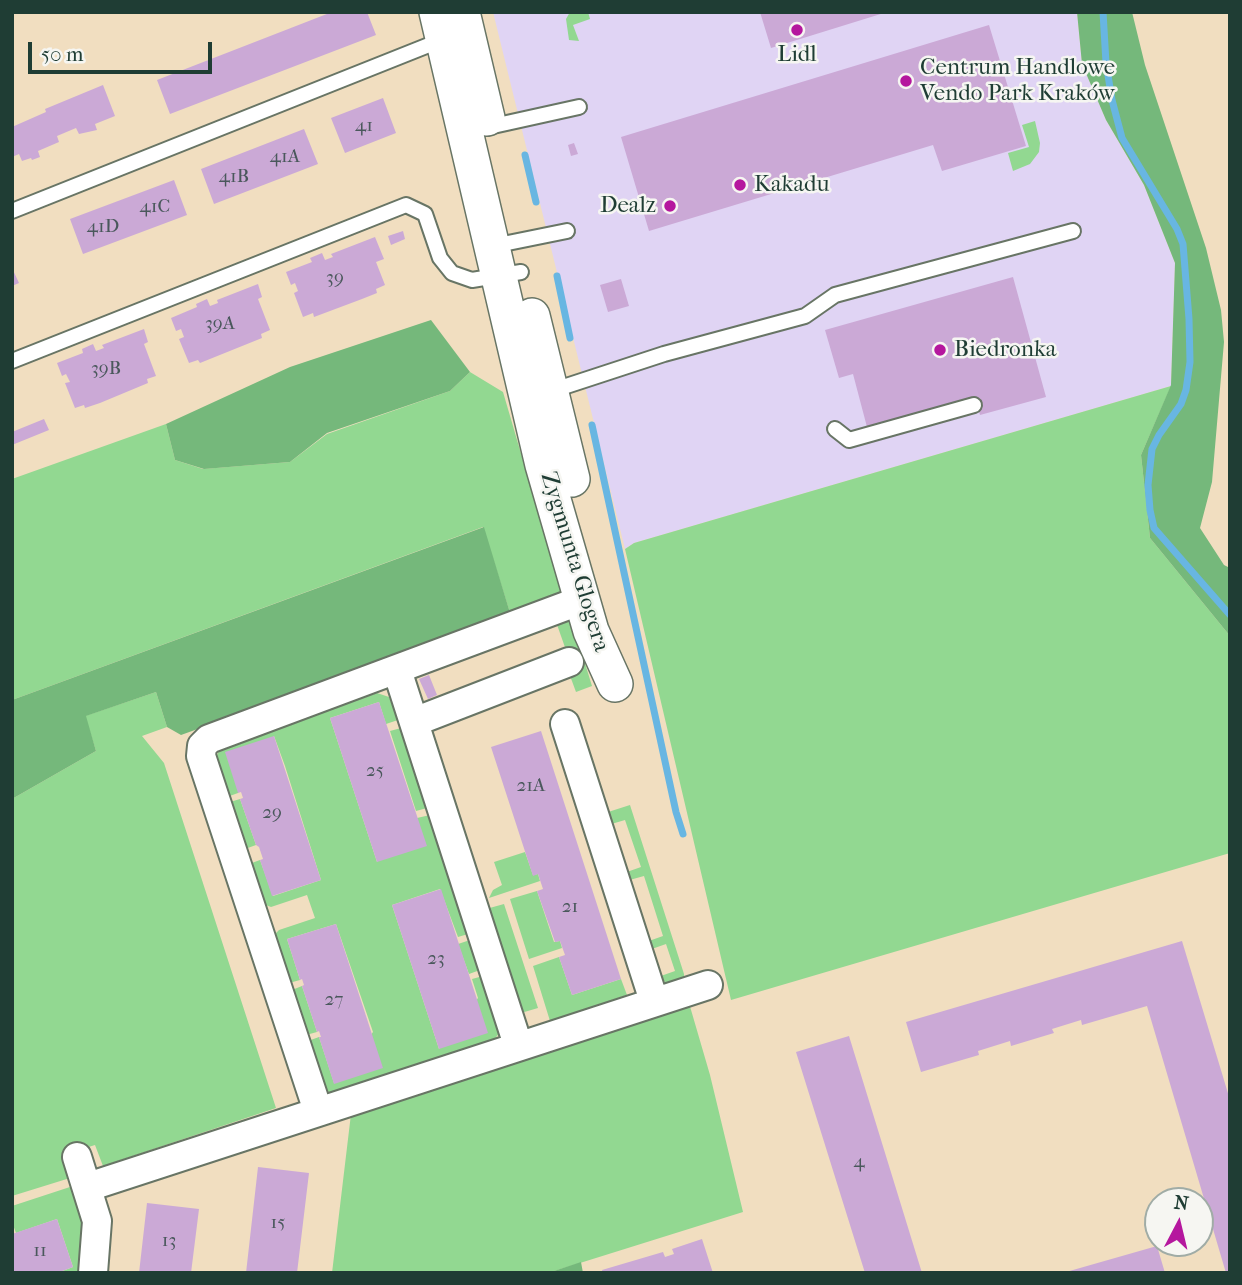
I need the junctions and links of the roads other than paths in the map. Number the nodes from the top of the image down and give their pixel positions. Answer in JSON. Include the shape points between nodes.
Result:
{"nodes":[{"id":1,"x":453,"y":24,"type":"edge"},
{"id":2,"x":579,"y":107,"type":"dead end"},
{"id":3,"x":477,"y":130,"type":"junction"},
{"id":4,"x":12,"y":211,"type":"edge"},
{"id":5,"x":567,"y":231,"type":"dead end"},
{"id":6,"x":1073,"y":231,"type":"dead end"},
{"id":7,"x":506,"y":259,"type":"junction"},
{"id":8,"x":12,"y":362,"type":"edge"},
{"id":9,"x":538,"y":394,"type":"junction"},
{"id":10,"x":974,"y":405,"type":"dead end"},
{"id":11,"x":835,"y":429,"type":"dead end"},
{"id":12,"x":582,"y":600,"type":"junction"},
{"id":13,"x":569,"y":662,"type":"dead end"},
{"id":14,"x":397,"y":670,"type":"junction"},
{"id":15,"x":414,"y":722,"type":"junction"},
{"id":16,"x":565,"y":724,"type":"dead end"},
{"id":17,"x":708,"y":985,"type":"dead end"},
{"id":18,"x":654,"y":1001,"type":"junction"},
{"id":19,"x":518,"y":1045,"type":"junction"},
{"id":20,"x":318,"y":1111,"type":"junction"},
{"id":21,"x":77,"y":1157,"type":"dead end"},
{"id":22,"x":88,"y":1187,"type":"junction"},
{"id":23,"x":93,"y":1273,"type":"edge"}],
"edges":[{"from":1,"to":3,"type":"street","name":"Zygmunta Glogera"},
{"from":1,"to":4,"type":"lane"},
{"from":2,"to":3,"type":"lane"},
{"from":3,"to":7,"type":"street","name":"Zygmunta Glogera"},
{"from":5,"to":7,"type":"lane"},
{"from":6,"to":9,"type":"lane","via":[[835,295],[805,316]]},
{"from":7,"to":8,"type":"lane","via":[[472,280],[453,274],[440,258],[425,214],[406,205]]},
{"from":7,"to":9,"type":"street","name":"Zygmunta Glogera"},
{"from":9,"to":12,"type":"street","name":"Zygmunta Glogera"},
{"from":9,"to":12,"type":"street","name":"Zygmunta Glogera","via":[[610,629],[615,684]]},
{"from":10,"to":11,"type":"lane","via":[[849,440]]},
{"from":12,"to":14,"type":"street"},
{"from":13,"to":15,"type":"street"},
{"from":14,"to":15,"type":"street"},
{"from":14,"to":20,"type":"street","via":[[209,739],[200,751]]},
{"from":15,"to":19,"type":"street"},
{"from":16,"to":18,"type":"street"},
{"from":17,"to":18,"type":"street"},
{"from":18,"to":19,"type":"street"},
{"from":19,"to":20,"type":"street"},
{"from":20,"to":22,"type":"street"},
{"from":21,"to":22,"type":"street"},
{"from":22,"to":23,"type":"street","via":[[98,1231]]}]}
